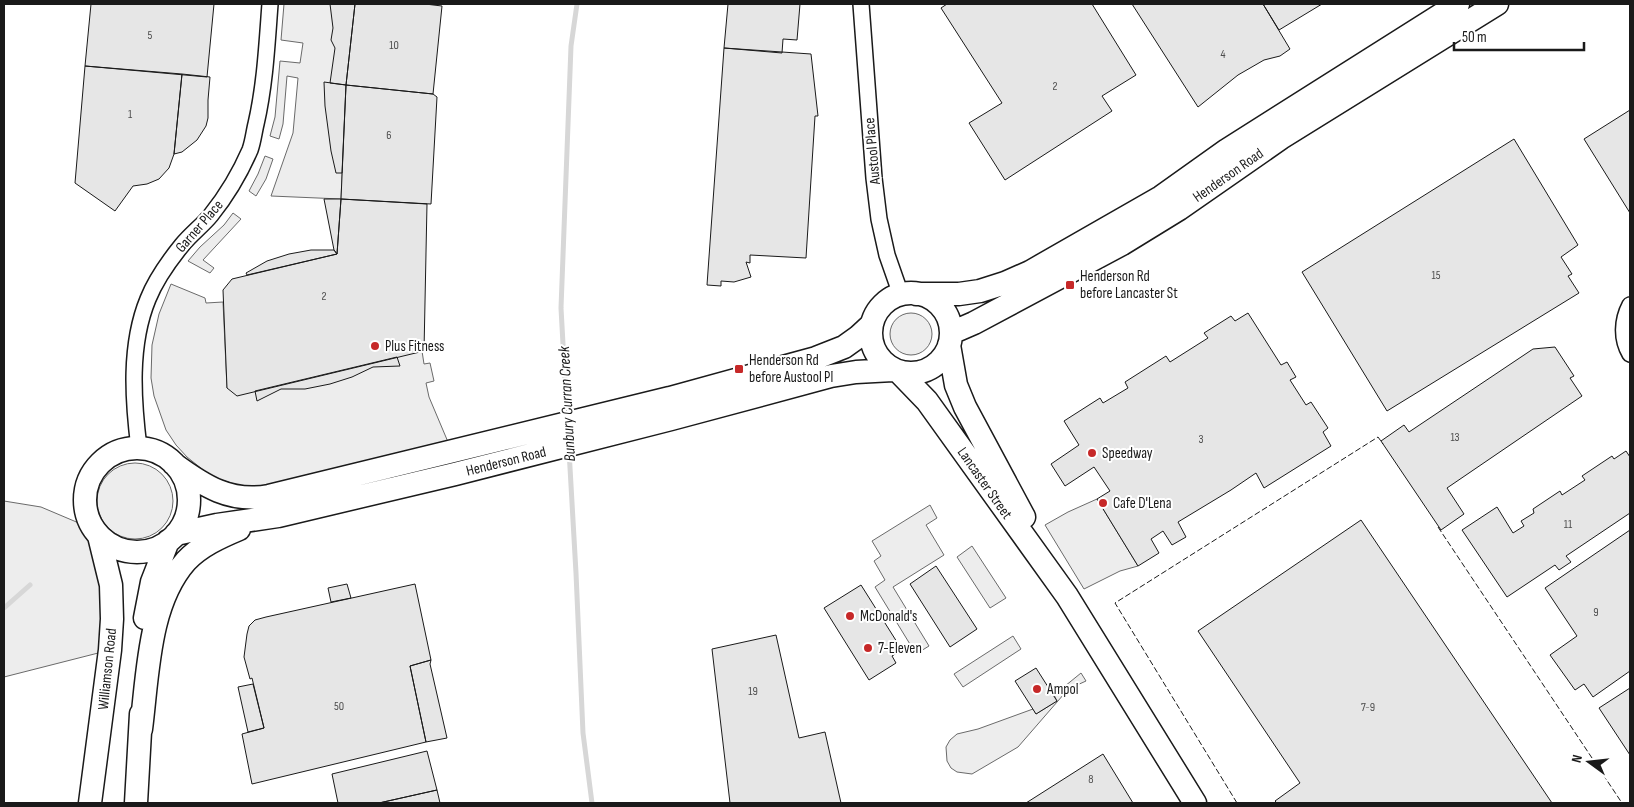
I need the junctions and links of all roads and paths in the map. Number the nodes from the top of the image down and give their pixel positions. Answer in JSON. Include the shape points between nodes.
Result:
{"nodes":[{"id":1,"x":270,"y":4,"type":"edge"},
{"id":2,"x":861,"y":4,"type":"edge"},
{"id":3,"x":1458,"y":4,"type":"edge"},
{"id":4,"x":1498,"y":4,"type":"edge"},
{"id":5,"x":908,"y":294,"type":"junction"},
{"id":6,"x":1630,"y":305,"type":"edge"},
{"id":7,"x":872,"y":325,"type":"junction"},
{"id":8,"x":950,"y":339,"type":"junction"},
{"id":9,"x":1630,"y":354,"type":"edge"},
{"id":10,"x":896,"y":371,"type":"junction"},
{"id":11,"x":670,"y":408,"type":"junction"},
{"id":12,"x":139,"y":448,"type":"junction"},
{"id":13,"x":174,"y":464,"type":"junction"},
{"id":14,"x":278,"y":516,"type":"junction"},
{"id":15,"x":99,"y":536,"type":"junction"},
{"id":16,"x":172,"y":538,"type":"junction"},
{"id":17,"x":1067,"y":596,"type":"junction"},
{"id":18,"x":141,"y":729,"type":"junction"},
{"id":19,"x":90,"y":803,"type":"edge"},
{"id":20,"x":136,"y":803,"type":"edge"},
{"id":21,"x":1195,"y":803,"type":"edge"}],
"edges":[{"from":1,"to":12,"type":"street","name":"Garner Place","via":[[266,63],[251,148],[232,186],[163,270],[148,299],[139,329],[135,361]]},
{"from":2,"to":5,"type":"street","name":"Austool Place","via":[[878,211],[887,255]]},
{"from":3,"to":5,"type":"main road","name":"Henderson Road","via":[[1227,150],[1161,197],[1030,272],[980,291]]},
{"from":4,"to":8,"type":"main road","name":"Henderson Road","via":[[1281,138],[1122,244]]},
{"from":5,"to":7,"type":"main road","via":[[890,299],[875,315]]},
{"from":5,"to":8,"type":"main road","via":[[932,299],[941,307],[949,322]]},
{"from":6,"to":9,"type":"street","via":[[1626,312],[1624,340]]},
{"from":7,"to":10,"type":"main road","via":[[874,349],[884,363]]},
{"from":7,"to":11,"type":"main road","name":"Henderson Road","via":[[844,347],[829,354]]},
{"from":8,"to":10,"type":"main road","via":[[944,357],[930,369],[912,374]]},
{"from":8,"to":17,"type":"main road","name":"Lancaster Street","via":[[956,385],[965,407]]},
{"from":10,"to":11,"type":"main road","name":"Henderson Road","via":[[830,376]]},
{"from":10,"to":17,"type":"main road","name":"Lancaster Street","via":[[928,401]]},
{"from":11,"to":13,"type":"main road","name":"Henderson Road","via":[[455,451],[257,498],[226,495]]},
{"from":11,"to":14,"type":"main road","name":"Henderson Road","via":[[455,474]]},
{"from":12,"to":13,"type":"main road","via":[[158,453]]},
{"from":12,"to":15,"type":"main road","via":[[112,455],[92,475],[85,492],[86,511]]},
{"from":13,"to":16,"type":"main road","via":[[184,480],[188,499],[185,518]]},
{"from":14,"to":16,"type":"main road","name":"Henderson Road","via":[[227,523]]},
{"from":14,"to":18,"type":"main road","via":[[222,536],[202,547],[174,576],[164,597],[153,638]]},
{"from":15,"to":16,"type":"main road","via":[[114,548],[132,552],[152,550]]},
{"from":15,"to":19,"type":"main road","name":"Williamson Road","via":[[111,585],[112,618]]},
{"from":16,"to":18,"type":"main road","via":[[152,582],[146,608]]},
{"from":17,"to":21,"type":"main road","name":"Lancaster Street"},
{"from":18,"to":20,"type":"main road"}]}
